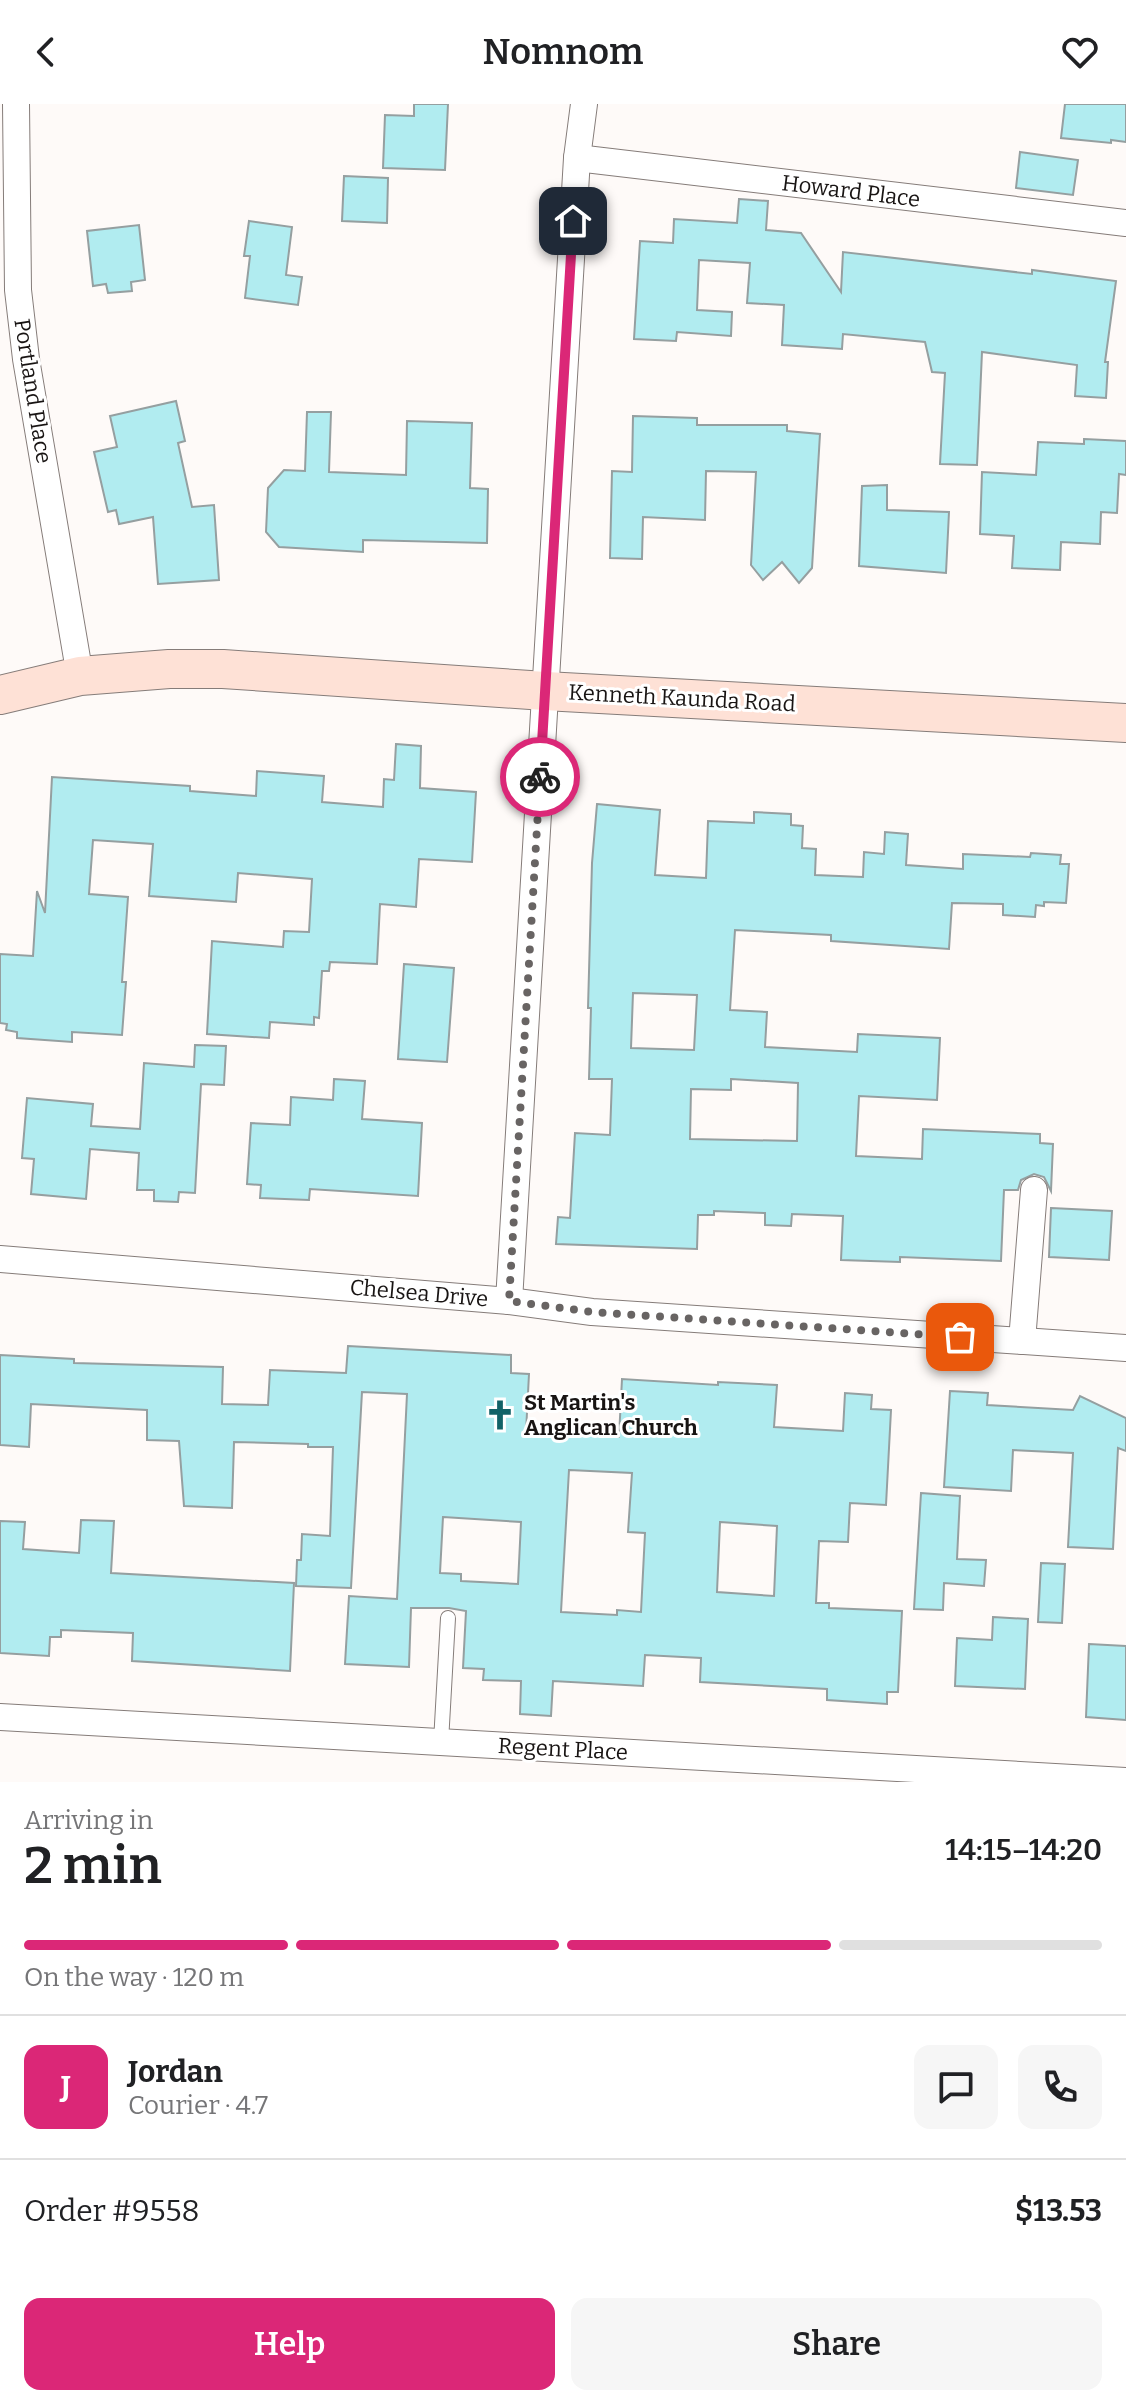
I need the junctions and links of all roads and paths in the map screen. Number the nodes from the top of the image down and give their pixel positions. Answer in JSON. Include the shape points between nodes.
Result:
{"nodes":[{"id":1,"x":16,"y":104,"type":"edge"},
{"id":2,"x":584,"y":104,"type":"edge"},
{"id":3,"x":577,"y":158,"type":"junction"},
{"id":4,"x":1126,"y":223,"type":"edge"},
{"id":5,"x":80,"y":676,"type":"junction"},
{"id":6,"x":545,"y":691,"type":"junction"},
{"id":7,"x":0,"y":695,"type":"edge"},
{"id":8,"x":1126,"y":723,"type":"edge"},
{"id":9,"x":1034,"y":1190,"type":"dead end"},
{"id":10,"x":0,"y":1259,"type":"edge"},
{"id":11,"x":509,"y":1301,"type":"junction"},
{"id":12,"x":1022,"y":1341,"type":"junction"},
{"id":13,"x":1126,"y":1348,"type":"edge"},
{"id":14,"x":448,"y":1618,"type":"dead end"},
{"id":15,"x":0,"y":1717,"type":"edge"},
{"id":16,"x":441,"y":1742,"type":"junction"},
{"id":17,"x":1126,"y":1781,"type":"edge"}],
"edges":[{"from":1,"to":5,"type":"street","name":"Portland Place","via":[[18,290]]},
{"from":2,"to":3,"type":"street"},
{"from":3,"to":4,"type":"street","name":"Howard Place"},
{"from":3,"to":6,"type":"street"},
{"from":5,"to":6,"type":"main road","name":"Kenneth Kaunda Road","via":[[223,669]]},
{"from":5,"to":7,"type":"main road","name":"Kenneth Kaunda Road"},
{"from":6,"to":8,"type":"main road","name":"Kenneth Kaunda Road"},
{"from":6,"to":11,"type":"street"},
{"from":9,"to":12,"type":"street"},
{"from":10,"to":11,"type":"street","name":"Chelsea Drive"},
{"from":11,"to":12,"type":"street","name":"Chelsea Drive","via":[[592,1312]]},
{"from":12,"to":13,"type":"street","name":"Chelsea Drive"},
{"from":14,"to":16,"type":"lane"},
{"from":15,"to":16,"type":"street","name":"Regent Place"},
{"from":16,"to":17,"type":"street","name":"Regent Place"}]}
